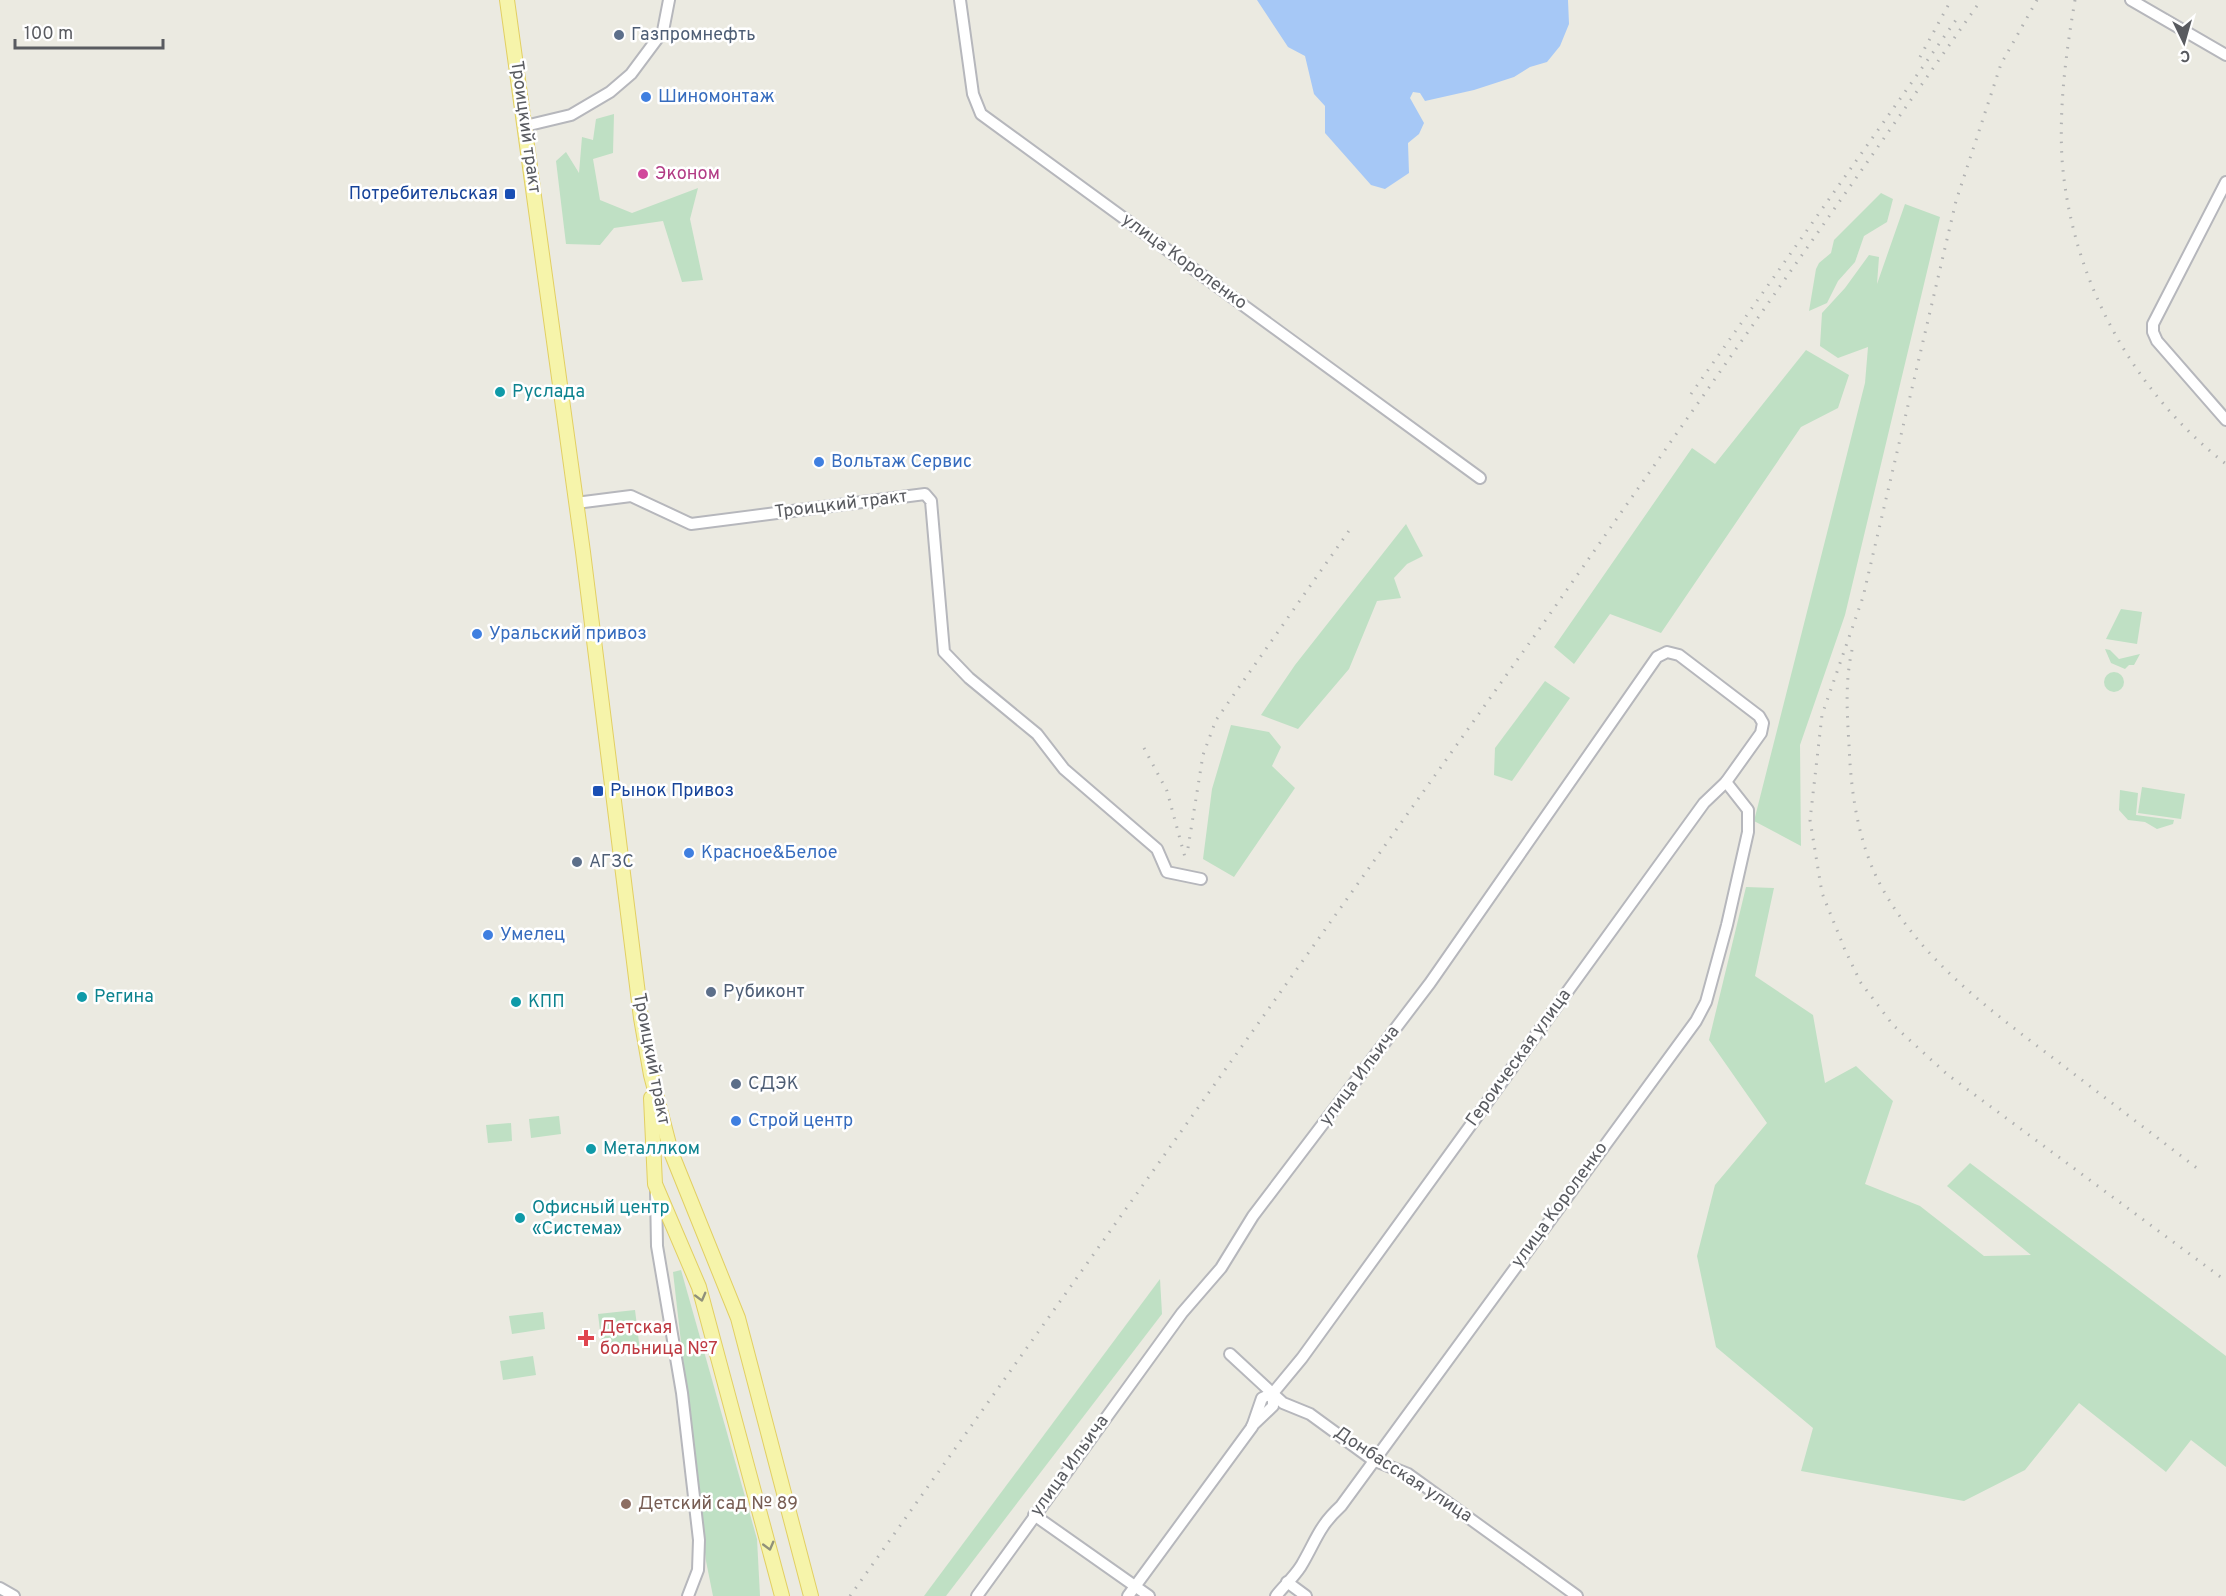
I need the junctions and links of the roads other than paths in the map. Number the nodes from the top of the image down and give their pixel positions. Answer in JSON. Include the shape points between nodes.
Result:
{"nodes":[{"id":1,"x":507,"y":0,"type":"edge"},
{"id":2,"x":669,"y":0,"type":"edge"},
{"id":3,"x":960,"y":0,"type":"edge"},
{"id":4,"x":2131,"y":1,"type":"edge"},
{"id":5,"x":2226,"y":55,"type":"edge"},
{"id":6,"x":525,"y":126,"type":"junction"},
{"id":7,"x":2226,"y":182,"type":"edge"},
{"id":8,"x":2226,"y":420,"type":"edge"},
{"id":9,"x":1480,"y":478,"type":"dead end"},
{"id":10,"x":576,"y":503,"type":"junction"},
{"id":11,"x":1762,"y":723,"type":"joint"},
{"id":12,"x":1726,"y":782,"type":"junction"},
{"id":13,"x":1201,"y":879,"type":"dead end"},
{"id":14,"x":651,"y":1075,"type":"junction"},
{"id":15,"x":655,"y":1184,"type":"junction"},
{"id":16,"x":681,"y":1242,"type":"junction"},
{"id":17,"x":657,"y":1246,"type":"junction"},
{"id":18,"x":1230,"y":1354,"type":"dead end"},
{"id":19,"x":1273,"y":1393,"type":"junction"},
{"id":20,"x":1373,"y":1460,"type":"junction"},
{"id":21,"x":1034,"y":1515,"type":"junction"},
{"id":22,"x":1287,"y":1582,"type":"junction"},
{"id":23,"x":1135,"y":1586,"type":"junction"},
{"id":24,"x":0,"y":1588,"type":"edge"},
{"id":25,"x":14,"y":1596,"type":"edge"},
{"id":26,"x":688,"y":1596,"type":"edge"},
{"id":27,"x":782,"y":1596,"type":"edge"},
{"id":28,"x":811,"y":1596,"type":"edge"},
{"id":29,"x":976,"y":1596,"type":"edge"},
{"id":30,"x":1128,"y":1596,"type":"edge"},
{"id":31,"x":1149,"y":1596,"type":"edge"},
{"id":32,"x":1276,"y":1596,"type":"edge"},
{"id":33,"x":1306,"y":1596,"type":"edge"},
{"id":34,"x":1577,"y":1596,"type":"edge"}],
"edges":[{"from":1,"to":6,"type":"main road","name":"Троицкий тракт"},
{"from":2,"to":6,"type":"street","via":[[663,31],[631,74],[610,92],[571,115]]},
{"from":3,"to":9,"type":"street","name":"улица Короленко","via":[[973,94],[981,114]]},
{"from":4,"to":5,"type":"street"},
{"from":6,"to":10,"type":"main road","name":"Троицкий тракт"},
{"from":7,"to":8,"type":"street","via":[[2153,324],[2153,332]]},
{"from":10,"to":13,"type":"street","name":"Троицкий тракт","via":[[632,496],[691,524],[925,494],[931,501],[944,652],[1037,734],[1064,769],[1157,849],[1167,872]]},
{"from":10,"to":14,"type":"main road","name":"Троицкий тракт","via":[[639,1008]]},
{"from":11,"to":12,"type":"street","name":"Героическая улица","via":[[1761,733]]},
{"from":11,"to":21,"type":"street","name":"улица Ильича","via":[[1759,716],[1678,655],[1667,652],[1658,657],[1430,982]]},
{"from":12,"to":19,"type":"street","name":"Героическая улица","via":[[1704,803],[1484,1111]]},
{"from":12,"to":20,"type":"street","name":"улица Короленко","via":[[1739,795],[1750,819],[1727,925],[1701,1011]]},
{"from":14,"to":15,"type":"main road"},
{"from":14,"to":28,"type":"main road","name":"Троицкий тракт","via":[[671,1152],[738,1318]]},
{"from":15,"to":16,"type":"main road"},
{"from":15,"to":17,"type":"street"},
{"from":16,"to":17,"type":"street","via":[[670,1237]]},
{"from":16,"to":27,"type":"main road","one_way":true,"via":[[699,1287]]},
{"from":17,"to":26,"type":"street","via":[[682,1393],[699,1539],[698,1570]]},
{"from":18,"to":19,"type":"street","name":"Донбасская улица"},
{"from":19,"to":20,"type":"street","name":"Донбасская улица","via":[[1318,1419]]},
{"from":19,"to":23,"type":"street","name":"Героическая улица","via":[[1262,1398],[1252,1427]]},
{"from":20,"to":22,"type":"street","name":"улица Короленко","via":[[1341,1506],[1320,1528],[1299,1569]]},
{"from":20,"to":34,"type":"street","name":"Донбасская улица","via":[[1408,1474]]},
{"from":21,"to":23,"type":"street"},
{"from":21,"to":29,"type":"street","name":"улица Ильича"},
{"from":22,"to":32,"type":"street","name":"улица Короленко"},
{"from":22,"to":33,"type":"street"},
{"from":23,"to":30,"type":"street","name":"Героическая улица"},
{"from":23,"to":31,"type":"street"},
{"from":24,"to":25,"type":"street"}]}
